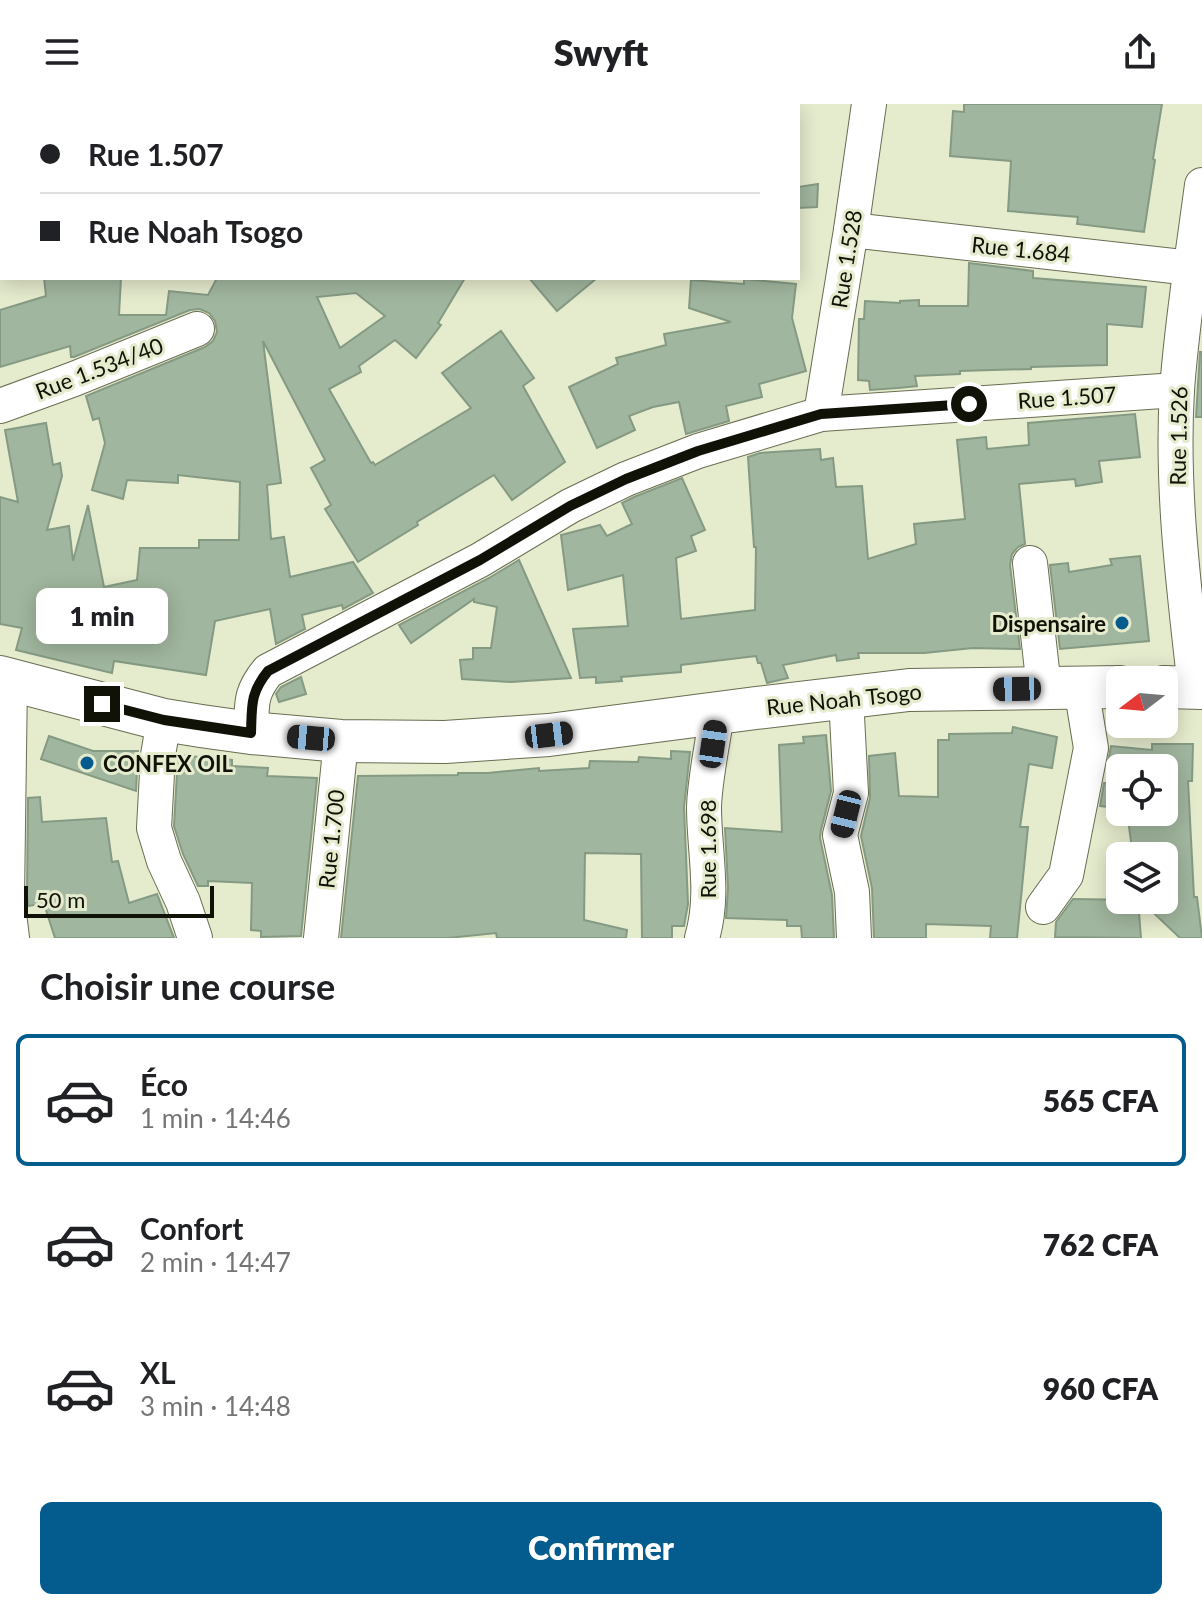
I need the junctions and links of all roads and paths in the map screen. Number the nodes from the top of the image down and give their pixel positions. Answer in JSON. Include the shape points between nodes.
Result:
{"nodes":[{"id":1,"x":869,"y":104,"type":"edge"},
{"id":2,"x":1202,"y":185,"type":"edge"},
{"id":3,"x":851,"y":230,"type":"junction"},
{"id":4,"x":1191,"y":268,"type":"junction"},
{"id":5,"x":197,"y":329,"type":"dead end"},
{"id":6,"x":1177,"y":390,"type":"junction"},
{"id":7,"x":0,"y":406,"type":"edge"},
{"id":8,"x":821,"y":414,"type":"junction"},
{"id":9,"x":1030,"y":563,"type":"dead end"},
{"id":10,"x":5,"y":679,"type":"edge"},
{"id":11,"x":1187,"y":687,"type":"edge"},
{"id":12,"x":1082,"y":688,"type":"edge"},
{"id":13,"x":846,"y":697,"type":"junction"},
{"id":14,"x":717,"y":713,"type":"junction"},
{"id":15,"x":164,"y":720,"type":"junction"},
{"id":16,"x":251,"y":733,"type":"junction"},
{"id":17,"x":341,"y":741,"type":"junction"},
{"id":18,"x":1043,"y":907,"type":"dead end"},
{"id":19,"x":12,"y":938,"type":"edge"},
{"id":20,"x":195,"y":938,"type":"edge"},
{"id":21,"x":321,"y":938,"type":"edge"},
{"id":22,"x":702,"y":938,"type":"edge"},
{"id":23,"x":854,"y":938,"type":"edge"}],
"edges":[{"from":1,"to":3,"type":"street","name":"Rue 1.528"},
{"from":2,"to":4,"type":"street","name":"Rue 1.526"},
{"from":3,"to":4,"type":"street","name":"Rue 1.684"},
{"from":3,"to":8,"type":"street","name":"Rue 1.528"},
{"from":4,"to":6,"type":"street","name":"Rue 1.526"},
{"from":5,"to":7,"type":"street","name":"Rue 1.534/40"},
{"from":6,"to":8,"type":"street","name":"Rue 1.507"},
{"from":6,"to":11,"type":"street","name":"Rue 1.526"},
{"from":8,"to":16,"type":"street","name":"Rue 1.507","via":[[626,479],[268,671],[252,698]]},
{"from":9,"to":12,"type":"street"},
{"from":10,"to":15,"type":"main road","name":"Rue Noah Tsogo"},
{"from":10,"to":19,"type":"street"},
{"from":12,"to":13,"type":"main road","name":"Rue Noah Tsogo","via":[[909,690]]},
{"from":12,"to":18,"type":"street","via":[[1091,748],[1066,875]]},
{"from":13,"to":14,"type":"main road","name":"Rue Noah Tsogo"},
{"from":13,"to":23,"type":"street","via":[[851,793],[840,835],[852,892]]},
{"from":14,"to":17,"type":"main road","name":"Rue Noah Tsogo","via":[[487,740]]},
{"from":14,"to":22,"type":"street","name":"Rue 1.698","via":[[704,805],[709,880]]},
{"from":15,"to":16,"type":"main road","name":"Rue Noah Tsogo"},
{"from":15,"to":20,"type":"street","via":[[154,828]]},
{"from":16,"to":17,"type":"main road","name":"Rue Noah Tsogo"},
{"from":17,"to":21,"type":"street","name":"Rue 1.700"}]}
